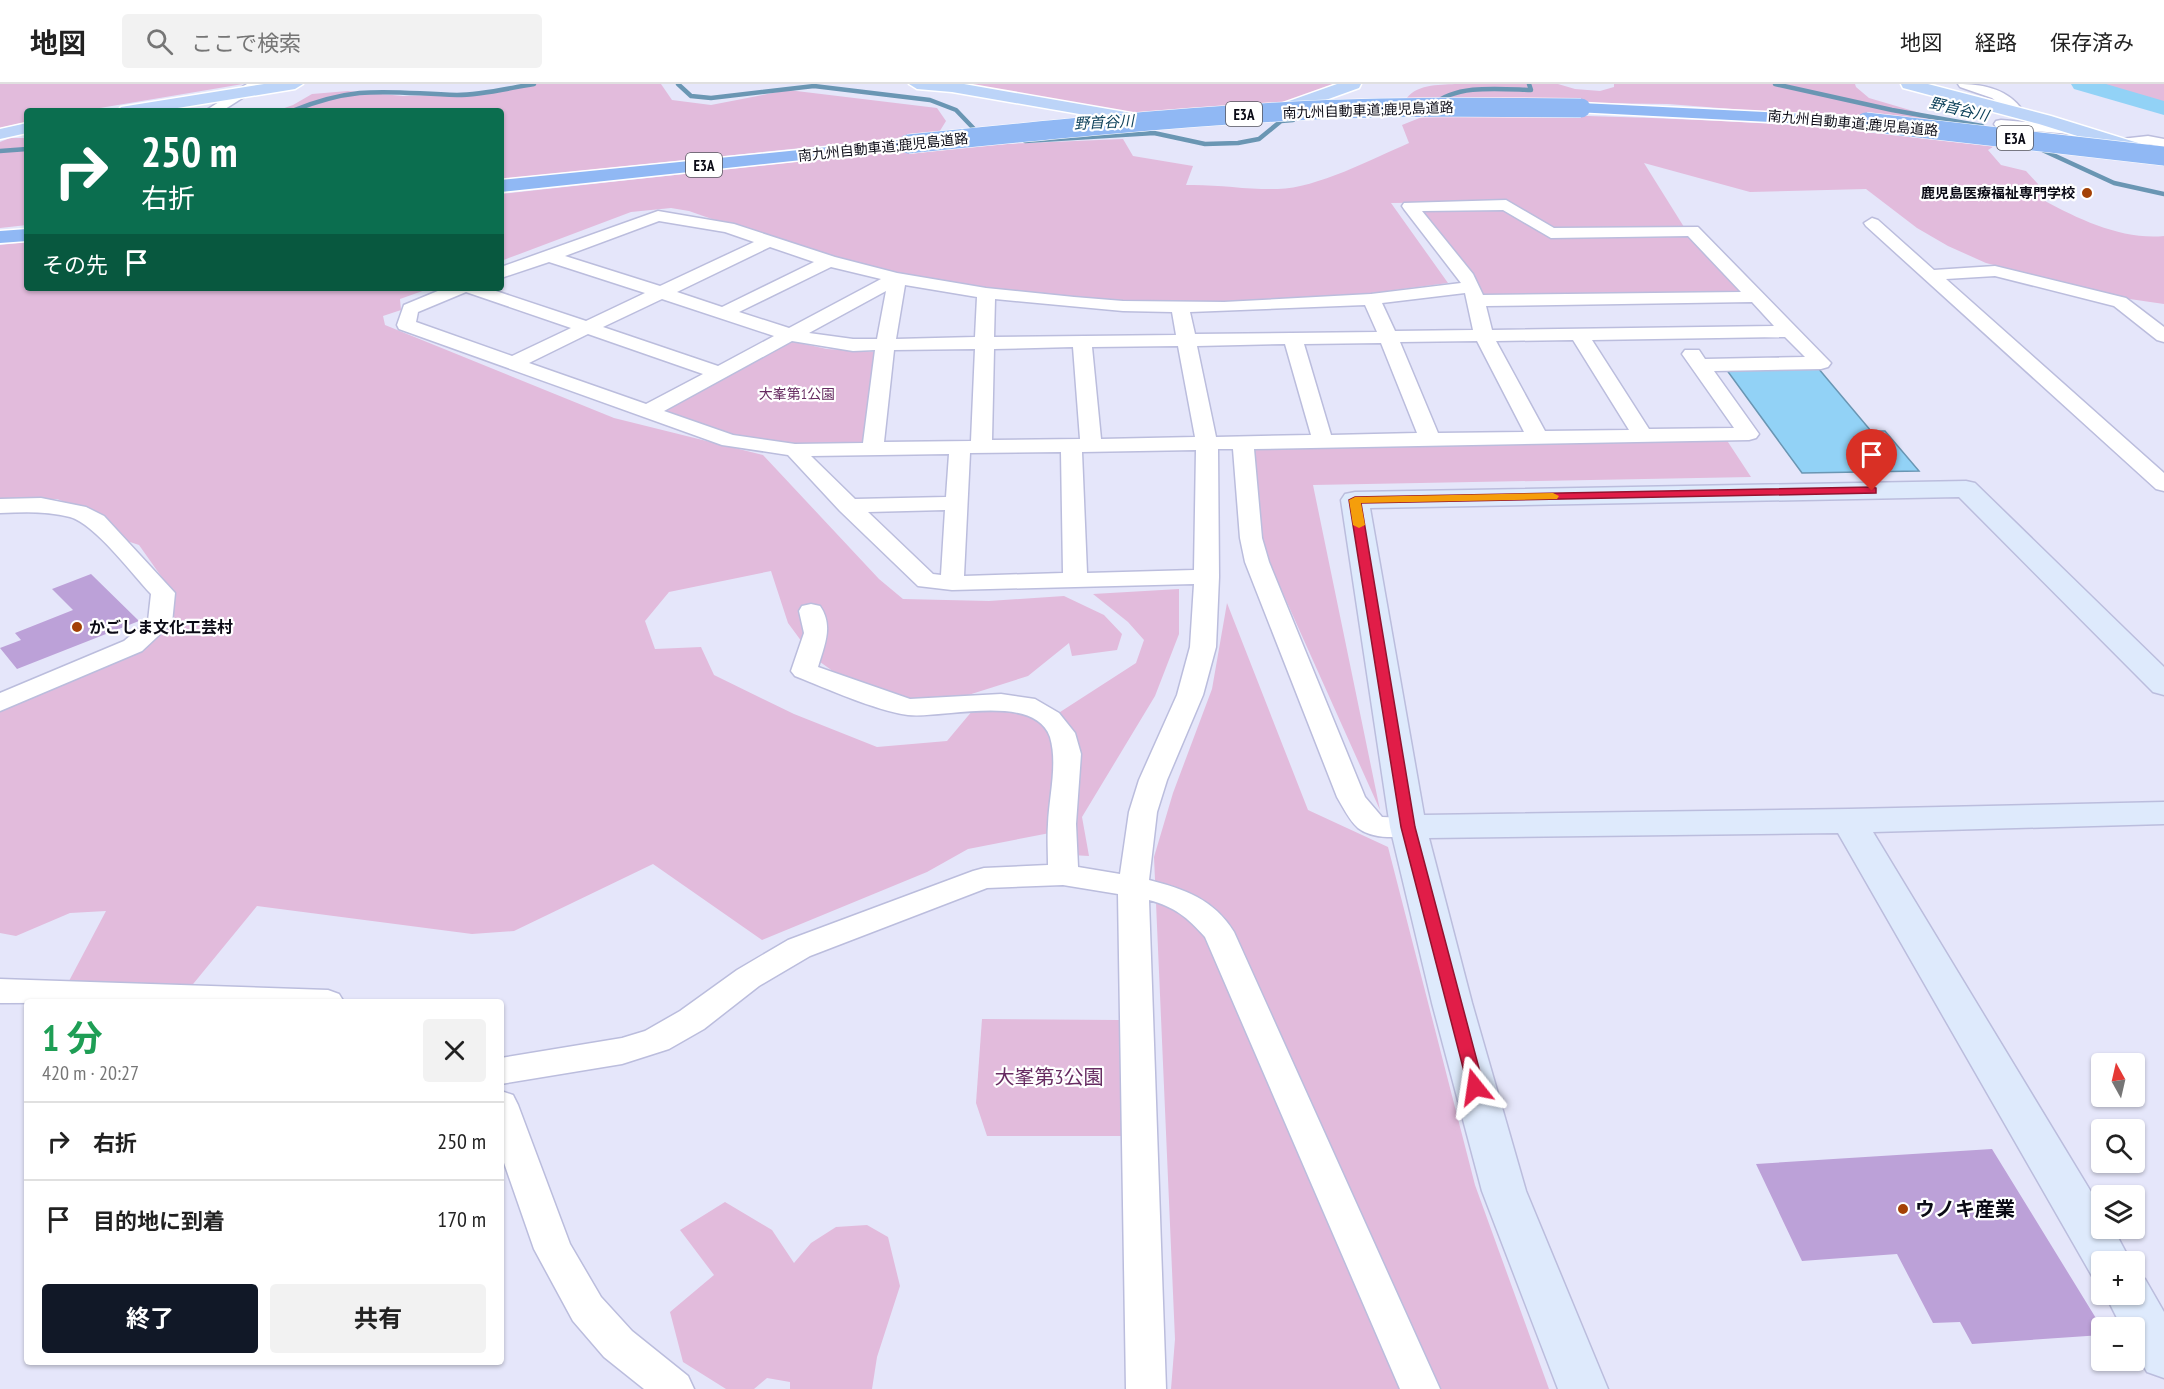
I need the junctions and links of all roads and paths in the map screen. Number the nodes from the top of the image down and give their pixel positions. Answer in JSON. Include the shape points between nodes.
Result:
{"nodes":[{"id":1,"x":295,"y":84,"type":"edge"},
{"id":2,"x":917,"y":84,"type":"edge"},
{"id":3,"x":1353,"y":84,"type":"edge"},
{"id":4,"x":1909,"y":84,"type":"edge"},
{"id":5,"x":1965,"y":84,"type":"edge"},
{"id":6,"x":249,"y":88,"type":"edge"},
{"id":7,"x":143,"y":108,"type":"edge"},
{"id":8,"x":217,"y":108,"type":"edge"},
{"id":9,"x":2011,"y":111,"type":"junction"},
{"id":10,"x":24,"y":128,"type":"edge"},
{"id":11,"x":2083,"y":131,"type":"junction"},
{"id":12,"x":0,"y":134,"type":"edge"},
{"id":13,"x":2121,"y":143,"type":"junction"},
{"id":14,"x":2164,"y":143,"type":"edge"},
{"id":15,"x":2164,"y":158,"type":"edge"},
{"id":16,"x":504,"y":186,"type":"edge"},
{"id":17,"x":1872,"y":223,"type":"dead end"},
{"id":18,"x":24,"y":235,"type":"edge"},
{"id":19,"x":0,"y":237,"type":"edge"},
{"id":20,"x":768,"y":242,"type":"junction"},
{"id":21,"x":546,"y":255,"type":"junction"},
{"id":22,"x":829,"y":261,"type":"junction"},
{"id":23,"x":504,"y":272,"type":"edge"},
{"id":24,"x":1931,"y":275,"type":"junction"},
{"id":25,"x":897,"y":278,"type":"junction"},
{"id":26,"x":454,"y":291,"type":"edge"},
{"id":27,"x":479,"y":291,"type":"edge"},
{"id":28,"x":662,"y":292,"type":"junction"},
{"id":29,"x":986,"y":293,"type":"junction"},
{"id":30,"x":1474,"y":294,"type":"junction"},
{"id":31,"x":1756,"y":297,"type":"junction"},
{"id":32,"x":1371,"y":299,"type":"junction"},
{"id":33,"x":1180,"y":308,"type":"junction"},
{"id":34,"x":723,"y":313,"type":"junction"},
{"id":35,"x":587,"y":328,"type":"junction"},
{"id":36,"x":1790,"y":331,"type":"junction"},
{"id":37,"x":1677,"y":333,"type":"junction"},
{"id":38,"x":1579,"y":334,"type":"junction"},
{"id":39,"x":793,"y":336,"type":"junction"},
{"id":40,"x":1484,"y":336,"type":"junction"},
{"id":41,"x":2164,"y":336,"type":"edge"},
{"id":42,"x":1389,"y":338,"type":"junction"},
{"id":43,"x":1293,"y":339,"type":"junction"},
{"id":44,"x":1188,"y":340,"type":"junction"},
{"id":45,"x":1082,"y":342,"type":"junction"},
{"id":46,"x":984,"y":344,"type":"junction"},
{"id":47,"x":885,"y":345,"type":"junction"},
{"id":48,"x":513,"y":363,"type":"junction"},
{"id":49,"x":1700,"y":365,"type":"junction"},
{"id":50,"x":720,"y":374,"type":"junction"},
{"id":51,"x":646,"y":412,"type":"junction"},
{"id":52,"x":1643,"y":436,"type":"junction"},
{"id":53,"x":1538,"y":438,"type":"junction"},
{"id":54,"x":1430,"y":440,"type":"junction"},
{"id":55,"x":1323,"y":442,"type":"junction"},
{"id":56,"x":1243,"y":443,"type":"junction"},
{"id":57,"x":1207,"y":444,"type":"junction"},
{"id":58,"x":1081,"y":446,"type":"junction"},
{"id":59,"x":971,"y":447,"type":"junction"},
{"id":60,"x":873,"y":449,"type":"junction"},
{"id":61,"x":795,"y":450,"type":"junction"},
{"id":62,"x":2164,"y":484,"type":"edge"},
{"id":63,"x":957,"y":502,"type":"junction"},
{"id":64,"x":0,"y":506,"type":"edge"},
{"id":65,"x":848,"y":506,"type":"junction"},
{"id":66,"x":1207,"y":576,"type":"junction"},
{"id":67,"x":1075,"y":580,"type":"junction"},
{"id":68,"x":952,"y":583,"type":"junction"},
{"id":69,"x":811,"y":611,"type":"dead end"},
{"id":70,"x":2164,"y":685,"type":"edge"},
{"id":71,"x":0,"y":703,"type":"edge"},
{"id":72,"x":2164,"y":813,"type":"edge"},
{"id":73,"x":1849,"y":821,"type":"junction"},
{"id":74,"x":1408,"y":827,"type":"junction"},
{"id":75,"x":1063,"y":875,"type":"junction"},
{"id":76,"x":1133,"y":886,"type":"junction"},
{"id":77,"x":0,"y":992,"type":"edge"},
{"id":78,"x":230,"y":999,"type":"edge"},
{"id":79,"x":504,"y":1071,"type":"edge"},
{"id":80,"x":504,"y":1113,"type":"edge"},
{"id":81,"x":2102,"y":1251,"type":"edge"},
{"id":82,"x":2134,"y":1305,"type":"edge"},
{"id":83,"x":2164,"y":1356,"type":"edge"},
{"id":84,"x":674,"y":1389,"type":"edge"},
{"id":85,"x":1146,"y":1389,"type":"edge"},
{"id":86,"x":1420,"y":1389,"type":"edge"},
{"id":87,"x":1583,"y":1389,"type":"edge"}],
"edges":[{"from":1,"to":6,"type":"main road"},
{"from":2,"to":3,"type":"main road","via":[[1145,122],[1188,124],[1260,117]]},
{"from":4,"to":9,"type":"main road"},
{"from":5,"to":9,"type":"street","via":[[1997,95],[2013,107]]},
{"from":6,"to":7,"type":"main road"},
{"from":6,"to":8,"type":"street"},
{"from":9,"to":11,"type":"main road"},
{"from":10,"to":12,"type":"main road"},
{"from":11,"to":13,"type":"main road"},
{"from":11,"to":15,"type":"street","via":[[2001,124],[2045,148]]},
{"from":13,"to":14,"type":"street"},
{"from":13,"to":15,"type":"main road"},
{"from":15,"to":16,"type":"highway","name":"南九州自動車道;鹿児島道路","number":"E3A","bridge":true,"via":[[1866,122],[1676,111],[1450,107],[1296,111],[1068,128]]},
{"from":17,"to":24,"type":"street"},
{"from":18,"to":19,"type":"highway"},
{"from":20,"to":21,"type":"street","via":[[728,228],[658,216]]},
{"from":20,"to":22,"type":"street"},
{"from":20,"to":28,"type":"street"},
{"from":21,"to":23,"type":"street"},
{"from":21,"to":28,"type":"street"},
{"from":22,"to":25,"type":"street"},
{"from":22,"to":34,"type":"street"},
{"from":24,"to":41,"type":"street","via":[[1995,271],[2120,302]]},
{"from":24,"to":62,"type":"street"},
{"from":25,"to":29,"type":"street"},
{"from":25,"to":39,"type":"street"},
{"from":25,"to":47,"type":"street"},
{"from":26,"to":48,"type":"street","via":[[410,309],[406,325]]},
{"from":27,"to":35,"type":"street"},
{"from":28,"to":34,"type":"street"},
{"from":28,"to":35,"type":"street"},
{"from":29,"to":33,"type":"street"},
{"from":29,"to":46,"type":"street"},
{"from":30,"to":31,"type":"street"},
{"from":30,"to":31,"type":"street","via":[[1410,206],[1506,205],[1551,232],[1692,231]]},
{"from":30,"to":32,"type":"street"},
{"from":30,"to":40,"type":"street"},
{"from":31,"to":36,"type":"street"},
{"from":32,"to":33,"type":"street"},
{"from":32,"to":42,"type":"street"},
{"from":33,"to":44,"type":"street"},
{"from":34,"to":39,"type":"street"},
{"from":35,"to":48,"type":"street"},
{"from":35,"to":50,"type":"street"},
{"from":36,"to":37,"type":"street"},
{"from":36,"to":49,"type":"street","via":[[1821,363]]},
{"from":37,"to":38,"type":"street"},
{"from":37,"to":49,"type":"street"},
{"from":38,"to":40,"type":"street"},
{"from":38,"to":52,"type":"street"},
{"from":39,"to":47,"type":"street","via":[[842,344]]},
{"from":39,"to":50,"type":"street"},
{"from":40,"to":42,"type":"street"},
{"from":40,"to":53,"type":"street"},
{"from":42,"to":43,"type":"street"},
{"from":42,"to":54,"type":"street"},
{"from":43,"to":44,"type":"street"},
{"from":43,"to":55,"type":"street"},
{"from":44,"to":45,"type":"street"},
{"from":44,"to":57,"type":"street"},
{"from":45,"to":46,"type":"street"},
{"from":45,"to":58,"type":"street"},
{"from":46,"to":47,"type":"street"},
{"from":46,"to":59,"type":"street"},
{"from":47,"to":60,"type":"street"},
{"from":48,"to":51,"type":"street"},
{"from":49,"to":52,"type":"street","via":[[1749,434]]},
{"from":50,"to":51,"type":"street"},
{"from":51,"to":61,"type":"street","via":[[729,441]]},
{"from":52,"to":53,"type":"street"},
{"from":53,"to":54,"type":"street"},
{"from":54,"to":55,"type":"street"},
{"from":55,"to":56,"type":"street"},
{"from":56,"to":57,"type":"street"},
{"from":56,"to":74,"type":"street","via":[[1251,538],[1257,562],[1351,797],[1366,822],[1379,827]]},
{"from":57,"to":58,"type":"street"},
{"from":57,"to":66,"type":"street"},
{"from":58,"to":59,"type":"street"},
{"from":58,"to":67,"type":"street"},
{"from":59,"to":60,"type":"street"},
{"from":59,"to":63,"type":"street"},
{"from":60,"to":61,"type":"street"},
{"from":61,"to":65,"type":"street"},
{"from":63,"to":65,"type":"street"},
{"from":63,"to":68,"type":"street"},
{"from":64,"to":71,"type":"street","via":[[41,505],[78,512],[96,521],[163,593],[160,623],[133,646]]},
{"from":65,"to":68,"type":"street","via":[[926,581]]},
{"from":66,"to":67,"type":"street"},
{"from":66,"to":76,"type":"street","via":[[1203,647],[1190,695],[1143,812]]},
{"from":67,"to":68,"type":"street"},
{"from":69,"to":75,"type":"street","via":[[816,633],[804,671],[909,707],[1001,702],[1026,705],[1050,719],[1062,733],[1067,754]]},
{"from":70,"to":74,"type":"street","via":[[1966,489],[1355,500]]},
{"from":72,"to":73,"type":"street"},
{"from":73,"to":74,"type":"street"},
{"from":73,"to":81,"type":"street"},
{"from":74,"to":87,"type":"street","via":[[1504,1191]]},
{"from":75,"to":76,"type":"street"},
{"from":75,"to":79,"type":"street","via":[[984,878],[799,948],[657,1040],[622,1051]]},
{"from":76,"to":85,"type":"street"},
{"from":76,"to":86,"type":"street","via":[[1172,896],[1196,908],[1218,932]]},
{"from":77,"to":78,"type":"street"},
{"from":80,"to":84,"type":"street","via":[[553,1249],[587,1309],[618,1344]]},
{"from":82,"to":83,"type":"street"}]}
